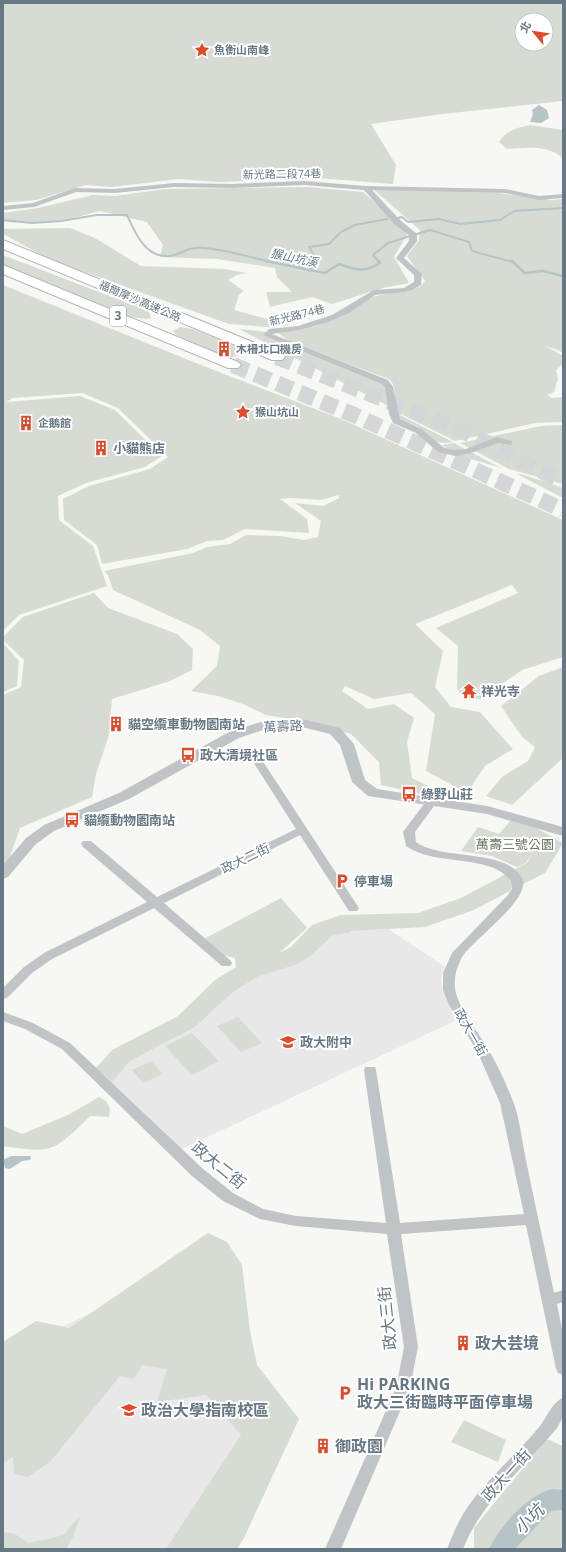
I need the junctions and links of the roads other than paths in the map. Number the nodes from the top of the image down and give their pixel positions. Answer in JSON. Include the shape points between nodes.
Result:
{"nodes":[{"id":1,"x":366,"y":188,"type":"junction"},
{"id":2,"x":563,"y":196,"type":"edge"},
{"id":3,"x":3,"y":208,"type":"edge"},
{"id":4,"x":5,"y":238,"type":"edge"},
{"id":5,"x":3,"y":269,"type":"edge"},
{"id":6,"x":179,"y":317,"type":"junction"},
{"id":7,"x":152,"y":330,"type":"junction"},
{"id":8,"x":277,"y":357,"type":"tunnel mouth"},
{"id":9,"x":233,"y":365,"type":"tunnel mouth"},
{"id":10,"x":509,"y":443,"type":"dead end"},
{"id":11,"x":257,"y":760,"type":"dead end"},
{"id":12,"x":431,"y":802,"type":"junction"},
{"id":13,"x":302,"y":830,"type":"junction"},
{"id":14,"x":563,"y":832,"type":"edge"},
{"id":15,"x":87,"y":844,"type":"dead end"},
{"id":16,"x":3,"y":874,"type":"edge"},
{"id":17,"x":156,"y":903,"type":"junction"},
{"id":18,"x":353,"y":908,"type":"dead end"},
{"id":19,"x":226,"y":963,"type":"dead end"},
{"id":20,"x":3,"y":995,"type":"edge"},
{"id":21,"x":3,"y":1016,"type":"edge"},
{"id":22,"x":370,"y":1070,"type":"dead end"},
{"id":23,"x":532,"y":1219,"type":"junction"},
{"id":24,"x":394,"y":1229,"type":"junction"},
{"id":25,"x":563,"y":1296,"type":"edge"},
{"id":26,"x":549,"y":1301,"type":"junction"},
{"id":27,"x":563,"y":1369,"type":"edge"},
{"id":28,"x":563,"y":1404,"type":"edge"},
{"id":29,"x":333,"y":1549,"type":"edge"},
{"id":30,"x":455,"y":1549,"type":"edge"}],
"edges":[{"from":1,"to":2,"type":"street","name":"新光路二段74巷","via":[[505,191],[539,198]]},
{"from":1,"to":3,"type":"street","name":"新光路二段74巷","via":[[304,183],[174,185],[115,191],[75,190],[34,205]]},
{"from":1,"to":10,"type":"street","name":"新光路74巷","via":[[397,222],[414,235],[400,258],[418,274],[416,286],[377,293],[360,300],[340,314],[313,324],[267,334],[385,382],[389,387],[396,421],[419,431],[441,450],[455,453],[497,440]]},
{"from":4,"to":6,"type":"highway","name":"福爾摩沙高速公路","number":"3","via":[[65,269]]},
{"from":5,"to":7,"type":"highway","name":"福爾摩沙高速公路","number":"3"},
{"from":6,"to":7,"type":"highway"},
{"from":6,"to":8,"type":"highway","name":"福爾摩沙高速公路","number":"3"},
{"from":7,"to":9,"type":"highway","name":"福爾摩沙高速公路","number":"3"},
{"from":11,"to":13,"type":"street"},
{"from":12,"to":14,"type":"street","name":"萬壽路","via":[[494,812]]},
{"from":12,"to":16,"type":"street","name":"萬壽路","via":[[384,796],[367,791],[355,776],[344,739],[335,731],[302,723],[266,725],[241,732],[146,785],[49,828],[31,841]]},
{"from":12,"to":23,"type":"street","name":"政大一街","via":[[408,832],[407,837],[412,845],[429,854],[500,865],[514,875],[518,884],[517,892],[512,898],[456,956],[450,967],[448,983],[451,996],[483,1051],[507,1103]]},
{"from":13,"to":17,"type":"street","name":"政大二街"},
{"from":13,"to":18,"type":"street"},
{"from":15,"to":17,"type":"street"},
{"from":17,"to":19,"type":"street"},
{"from":17,"to":20,"type":"street","name":"政大二街","via":[[48,956],[28,970]]},
{"from":21,"to":24,"type":"street","name":"政大二街","via":[[29,1026],[66,1046],[197,1172],[243,1206],[260,1214],[296,1221]]},
{"from":22,"to":24,"type":"street","name":"政大三街"},
{"from":23,"to":24,"type":"street","name":"政大二街"},
{"from":23,"to":26,"type":"street","name":"政大一街"},
{"from":24,"to":29,"type":"street","name":"政大三街","via":[[411,1347],[407,1372],[403,1388]]},
{"from":25,"to":26,"type":"street"},
{"from":26,"to":27,"type":"street","name":"政大一街"},
{"from":28,"to":30,"type":"street","name":"政大一街","via":[[543,1434],[474,1511],[462,1528]]}]}
